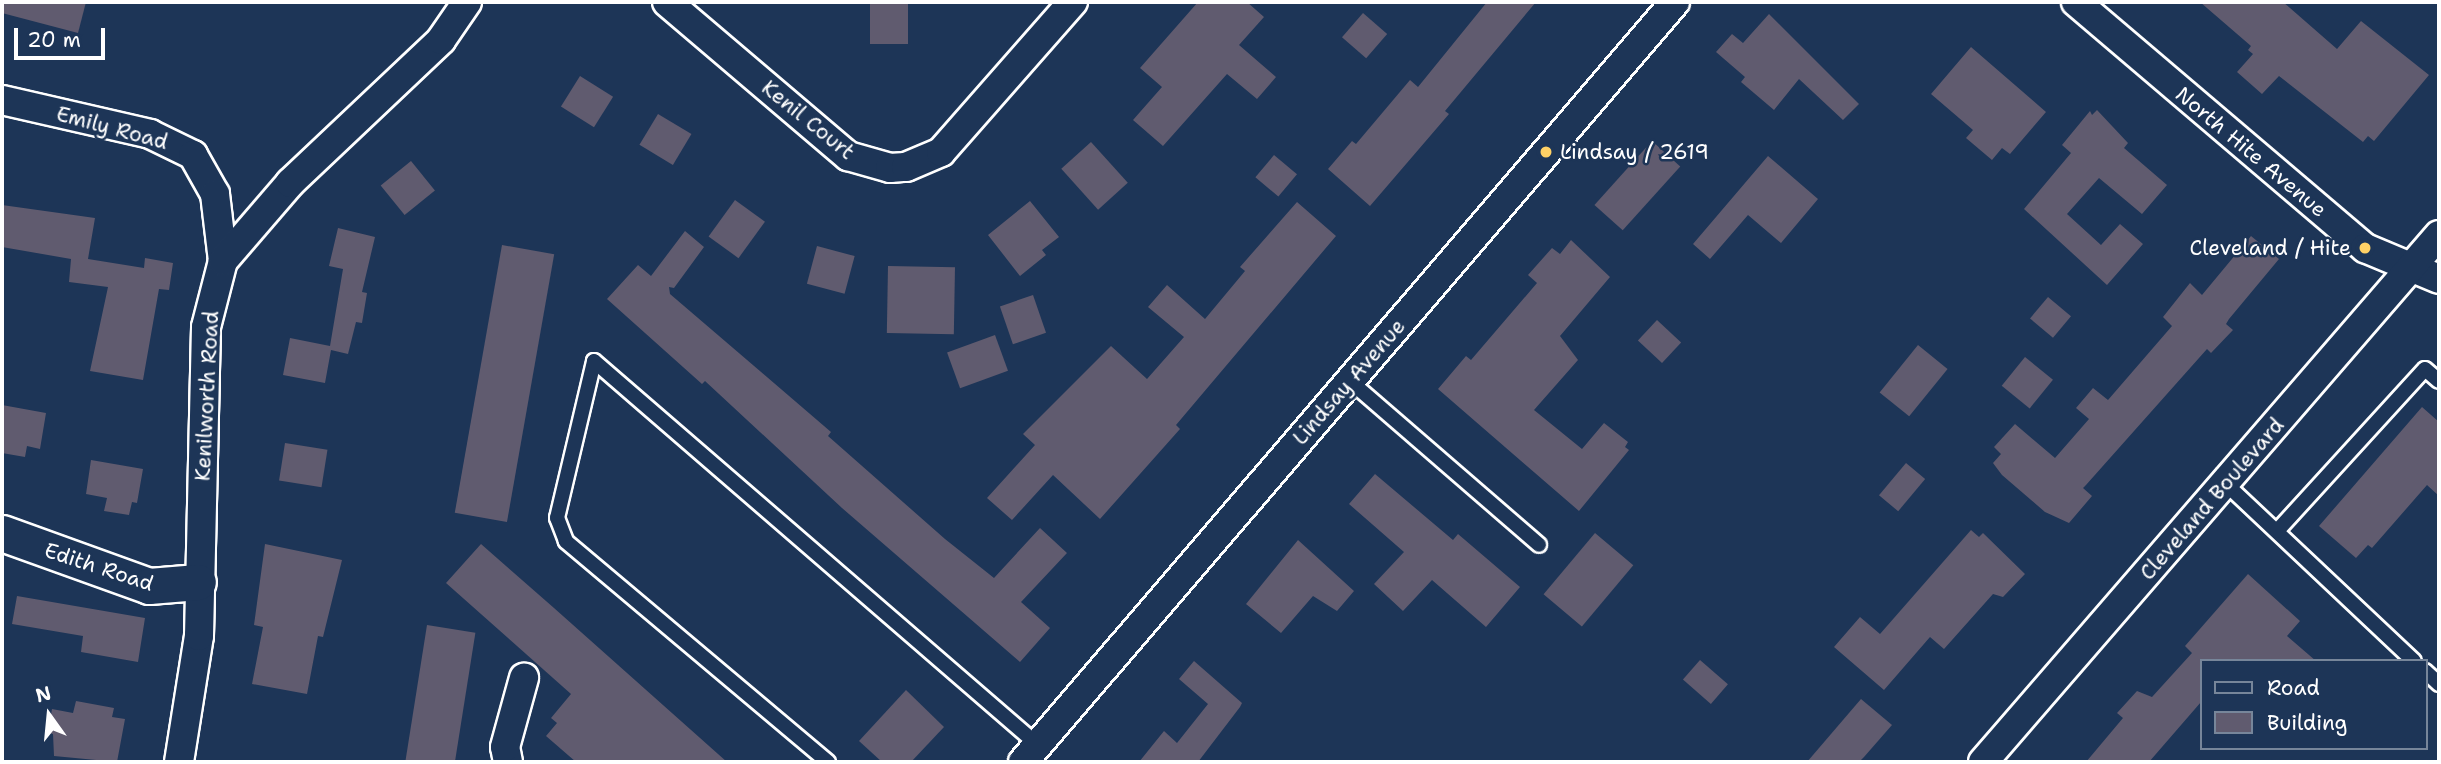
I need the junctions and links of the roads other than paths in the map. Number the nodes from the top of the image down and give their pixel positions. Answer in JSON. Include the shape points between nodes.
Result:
{"nodes":[{"id":1,"x":467,"y":2,"type":"edge"},
{"id":2,"x":667,"y":2,"type":"edge"},
{"id":3,"x":1073,"y":2,"type":"edge"},
{"id":4,"x":1675,"y":2,"type":"edge"},
{"id":5,"x":2077,"y":2,"type":"edge"},
{"id":6,"x":2,"y":100,"type":"edge"},
{"id":7,"x":2439,"y":235,"type":"edge"},
{"id":8,"x":223,"y":261,"type":"junction"},
{"id":9,"x":2409,"y":267,"type":"junction"},
{"id":10,"x":2439,"y":279,"type":"edge"},
{"id":11,"x":1350,"y":381,"type":"junction"},
{"id":12,"x":2439,"y":381,"type":"edge"},
{"id":13,"x":2226,"y":484,"type":"junction"},
{"id":14,"x":2277,"y":531,"type":"junction"},
{"id":15,"x":2,"y":533,"type":"edge"},
{"id":16,"x":1539,"y":545,"type":"dead end"},
{"id":17,"x":198,"y":582,"type":"junction"},
{"id":18,"x":2412,"y":659,"type":"edge"},
{"id":19,"x":524,"y":678,"type":"dead end"},
{"id":20,"x":1030,"y":754,"type":"edge"},
{"id":21,"x":179,"y":762,"type":"edge"},
{"id":22,"x":508,"y":762,"type":"edge"},
{"id":23,"x":828,"y":762,"type":"edge"},
{"id":24,"x":1983,"y":762,"type":"edge"}],
"edges":[{"from":1,"to":8,"type":"street","name":"Kenilworth Road","via":[[442,40],[290,183]]},
{"from":2,"to":3,"type":"street","name":"Kenil Court","via":[[848,156],[890,168],[906,167],[941,152]]},
{"from":4,"to":11,"type":"street","name":"Lindsay Avenue"},
{"from":5,"to":9,"type":"street","name":"North Hite Avenue","via":[[2365,248]]},
{"from":6,"to":8,"type":"street","name":"Emily Road","via":[[150,134],[192,155],[215,194]]},
{"from":7,"to":9,"type":"street","name":"Cleveland Boulevard"},
{"from":8,"to":17,"type":"street","name":"Kenilworth Road","via":[[206,327]]},
{"from":9,"to":10,"type":"street","name":"North Hite Avenue"},
{"from":9,"to":13,"type":"street","name":"Cleveland Boulevard"},
{"from":11,"to":16,"type":"lane"},
{"from":11,"to":20,"type":"street","name":"Lindsay Avenue"},
{"from":12,"to":14,"type":"lane","via":[[2425,369]]},
{"from":13,"to":14,"type":"lane"},
{"from":13,"to":24,"type":"street","name":"Cleveland Boulevard"},
{"from":14,"to":18,"type":"lane"},
{"from":15,"to":17,"type":"street","name":"Edith Road","via":[[149,586]]},
{"from":17,"to":21,"type":"street","name":"Kenilworth Road","via":[[199,636]]},
{"from":19,"to":22,"type":"street","via":[[505,747]]},
{"from":20,"to":23,"type":"lane","via":[[594,361],[557,518],[566,541]]}]}
